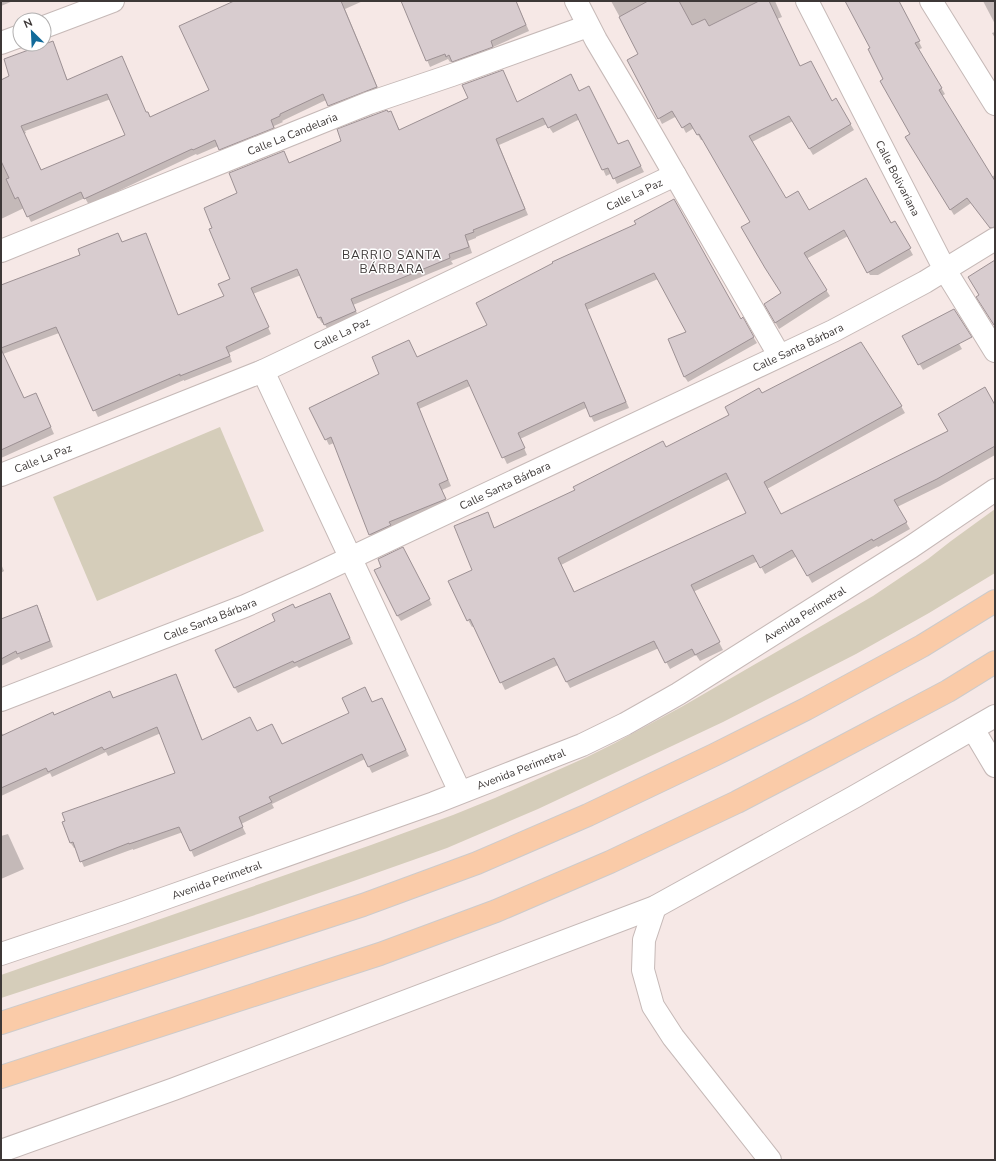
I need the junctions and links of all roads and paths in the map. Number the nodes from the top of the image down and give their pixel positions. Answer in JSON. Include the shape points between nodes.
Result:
{"nodes":[{"id":1,"x":113,"y":1,"type":"edge"},
{"id":2,"x":576,"y":1,"type":"edge"},
{"id":3,"x":807,"y":1,"type":"edge"},
{"id":4,"x":931,"y":1,"type":"edge"},
{"id":5,"x":52,"y":24,"type":"edge"},
{"id":6,"x":588,"y":26,"type":"junction"},
{"id":7,"x":12,"y":39,"type":"edge"},
{"id":8,"x":1,"y":43,"type":"edge"},
{"id":9,"x":995,"y":104,"type":"edge"},
{"id":10,"x":675,"y":175,"type":"junction"},
{"id":11,"x":995,"y":239,"type":"edge"},
{"id":12,"x":1,"y":251,"type":"edge"},
{"id":13,"x":945,"y":270,"type":"junction"},
{"id":14,"x":995,"y":350,"type":"edge"},
{"id":15,"x":779,"y":356,"type":"junction"},
{"id":16,"x":263,"y":371,"type":"junction"},
{"id":17,"x":1,"y":476,"type":"edge"},
{"id":18,"x":995,"y":490,"type":"edge"},
{"id":19,"x":350,"y":558,"type":"junction"},
{"id":20,"x":995,"y":601,"type":"edge"},
{"id":21,"x":995,"y":662,"type":"edge"},
{"id":22,"x":1,"y":700,"type":"edge"},
{"id":23,"x":995,"y":716,"type":"edge"},
{"id":24,"x":973,"y":729,"type":"junction"},
{"id":25,"x":995,"y":766,"type":"edge"},
{"id":26,"x":460,"y":792,"type":"junction"},
{"id":27,"x":655,"y":907,"type":"junction"},
{"id":28,"x":1,"y":954,"type":"edge"},
{"id":29,"x":1,"y":1023,"type":"edge"},
{"id":30,"x":1,"y":1077,"type":"edge"},
{"id":31,"x":1,"y":1151,"type":"edge"},
{"id":32,"x":770,"y":1160,"type":"edge"}],
"edges":[{"from":1,"to":5,"type":"street"},
{"from":2,"to":6,"type":"street"},
{"from":3,"to":13,"type":"street","name":"Calle Bolivariana"},
{"from":4,"to":9,"type":"street"},
{"from":6,"to":10,"type":"street"},
{"from":6,"to":12,"type":"street","name":"Calle La Candelaria","via":[[369,103]]},
{"from":7,"to":8,"type":"street"},
{"from":10,"to":15,"type":"street"},
{"from":10,"to":16,"type":"street","name":"Calle La Paz"},
{"from":11,"to":13,"type":"street","name":"Calle Santa Bárbara"},
{"from":13,"to":14,"type":"street","name":"Calle Bolivariana"},
{"from":13,"to":15,"type":"street","name":"Calle Santa Bárbara"},
{"from":15,"to":19,"type":"street","name":"Calle Santa Bárbara"},
{"from":16,"to":17,"type":"street","name":"Calle La Paz"},
{"from":16,"to":19,"type":"street"},
{"from":18,"to":26,"type":"street","name":"Avenida Perimetral","via":[[911,547],[678,694],[625,724],[582,745]]},
{"from":19,"to":22,"type":"street","name":"Calle Santa Bárbara","via":[[245,606]]},
{"from":19,"to":26,"type":"street"},
{"from":20,"to":29,"type":"highway","via":[[922,646],[806,709],[588,815],[477,863],[363,905]]},
{"from":21,"to":30,"type":"highway","via":[[948,691],[737,802],[610,862],[496,911],[380,954]]},
{"from":23,"to":24,"type":"street"},
{"from":24,"to":25,"type":"street"},
{"from":24,"to":27,"type":"street"},
{"from":26,"to":28,"type":"street","name":"Avenida Perimetral"},
{"from":27,"to":31,"type":"street","via":[[174,1089]]},
{"from":27,"to":32,"type":"street","via":[[644,940],[643,970],[653,1006],[673,1037]]}]}
